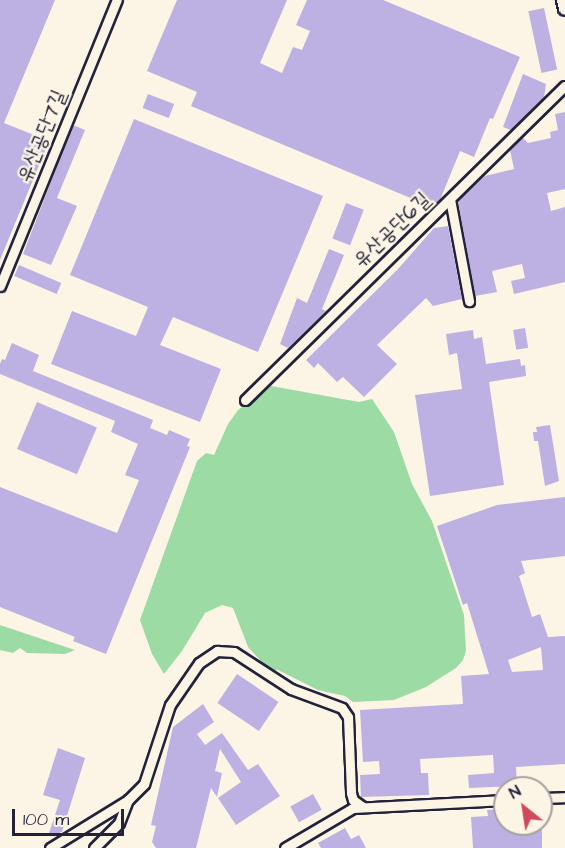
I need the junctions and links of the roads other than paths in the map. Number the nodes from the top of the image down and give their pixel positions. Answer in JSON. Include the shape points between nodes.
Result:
{"nodes":[{"id":1,"x":117,"y":0,"type":"edge"},
{"id":2,"x":563,"y":0,"type":"edge"},
{"id":3,"x":565,"y":9,"type":"edge"},
{"id":4,"x":565,"y":86,"type":"edge"},
{"id":5,"x":450,"y":199,"type":"junction"},
{"id":6,"x":0,"y":286,"type":"edge"},
{"id":7,"x":469,"y":301,"type":"dead end"},
{"id":8,"x":245,"y":400,"type":"dead end"},
{"id":9,"x":128,"y":800,"type":"junction"},
{"id":10,"x":493,"y":801,"type":"edge"},
{"id":11,"x":363,"y":807,"type":"junction"},
{"id":12,"x":50,"y":848,"type":"edge"},
{"id":13,"x":94,"y":848,"type":"edge"},
{"id":14,"x":285,"y":848,"type":"edge"}],
"edges":[{"from":1,"to":6,"type":"street","name":"유산공단7길"},
{"from":2,"to":3,"type":"main road"},
{"from":4,"to":5,"type":"street","name":"유산공단6길"},
{"from":5,"to":7,"type":"street"},
{"from":5,"to":8,"type":"street","name":"유산공단6길"},
{"from":9,"to":11,"type":"street","via":[[148,776],[170,705],[208,656],[227,651],[291,689],[335,704],[346,712],[351,793],[353,800]]},
{"from":9,"to":12,"type":"street"},
{"from":9,"to":13,"type":"street","via":[[119,824]]},
{"from":10,"to":11,"type":"street"},
{"from":11,"to":14,"type":"street","via":[[353,808]]}]}
